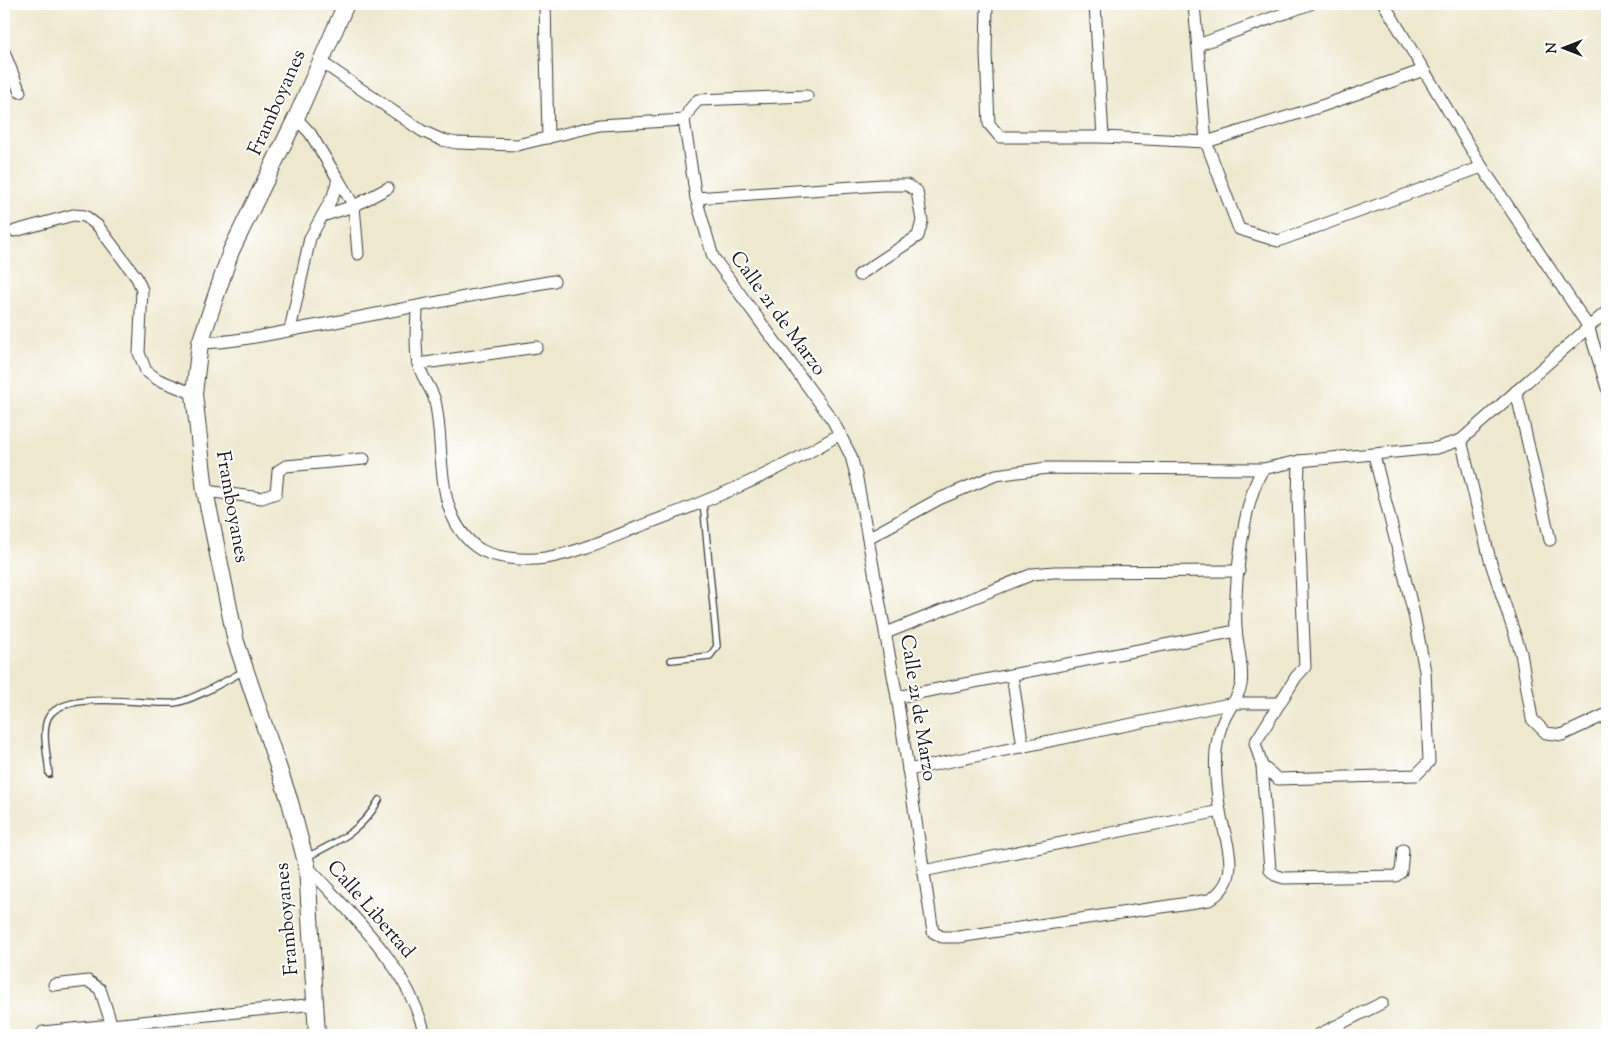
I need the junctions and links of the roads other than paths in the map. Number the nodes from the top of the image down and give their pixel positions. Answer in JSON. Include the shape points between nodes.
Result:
{"nodes":[{"id":1,"x":346,"y":4,"type":"edge"},
{"id":2,"x":546,"y":4,"type":"edge"},
{"id":3,"x":986,"y":4,"type":"edge"},
{"id":4,"x":1095,"y":4,"type":"edge"},
{"id":5,"x":1194,"y":4,"type":"edge"},
{"id":6,"x":1310,"y":4,"type":"edge"},
{"id":7,"x":1384,"y":4,"type":"edge"},
{"id":8,"x":1198,"y":45,"type":"junction"},
{"id":9,"x":4,"y":52,"type":"edge"},
{"id":10,"x":320,"y":62,"type":"junction"},
{"id":11,"x":1424,"y":70,"type":"junction"},
{"id":12,"x":20,"y":92,"type":"dead end"},
{"id":13,"x":807,"y":96,"type":"dead end"},
{"id":14,"x":296,"y":118,"type":"junction"},
{"id":15,"x":684,"y":120,"type":"junction"},
{"id":16,"x":1103,"y":137,"type":"junction"},
{"id":17,"x":548,"y":138,"type":"junction"},
{"id":18,"x":1206,"y":142,"type":"junction"},
{"id":19,"x":1482,"y":167,"type":"junction"},
{"id":20,"x":338,"y":180,"type":"junction"},
{"id":21,"x":388,"y":188,"type":"dead end"},
{"id":22,"x":696,"y":198,"type":"junction"},
{"id":23,"x":354,"y":206,"type":"junction"},
{"id":24,"x":322,"y":216,"type":"junction"},
{"id":25,"x":15,"y":231,"type":"dead end"},
{"id":26,"x":358,"y":254,"type":"dead end"},
{"id":27,"x":859,"y":275,"type":"dead end"},
{"id":28,"x":554,"y":281,"type":"dead end"},
{"id":29,"x":417,"y":307,"type":"junction"},
{"id":30,"x":1607,"y":311,"type":"edge"},
{"id":31,"x":1588,"y":326,"type":"junction"},
{"id":32,"x":290,"y":330,"type":"junction"},
{"id":33,"x":200,"y":342,"type":"junction"},
{"id":34,"x":537,"y":347,"type":"dead end"},
{"id":35,"x":418,"y":364,"type":"junction"},
{"id":36,"x":1607,"y":388,"type":"edge"},
{"id":37,"x":1516,"y":391,"type":"junction"},
{"id":38,"x":194,"y":394,"type":"junction"},
{"id":39,"x":840,"y":434,"type":"junction"},
{"id":40,"x":1461,"y":440,"type":"junction"},
{"id":41,"x":1374,"y":455,"type":"junction"},
{"id":42,"x":364,"y":458,"type":"dead end"},
{"id":43,"x":1299,"y":461,"type":"junction"},
{"id":44,"x":1263,"y":469,"type":"junction"},
{"id":45,"x":205,"y":491,"type":"junction"},
{"id":46,"x":703,"y":502,"type":"junction"},
{"id":47,"x":868,"y":538,"type":"junction"},
{"id":48,"x":1550,"y":540,"type":"dead end"},
{"id":49,"x":1239,"y":571,"type":"junction"},
{"id":50,"x":1236,"y":631,"type":"junction"},
{"id":51,"x":886,"y":633,"type":"junction"},
{"id":52,"x":671,"y":660,"type":"dead end"},
{"id":53,"x":246,"y":670,"type":"junction"},
{"id":54,"x":1012,"y":675,"type":"junction"},
{"id":55,"x":897,"y":697,"type":"junction"},
{"id":56,"x":1234,"y":703,"type":"junction"},
{"id":57,"x":1280,"y":703,"type":"junction"},
{"id":58,"x":1607,"y":714,"type":"edge"},
{"id":59,"x":1023,"y":747,"type":"junction"},
{"id":60,"x":1262,"y":766,"type":"junction"},
{"id":61,"x":908,"y":770,"type":"junction"},
{"id":62,"x":49,"y":774,"type":"dead end"},
{"id":63,"x":380,"y":800,"type":"dead end"},
{"id":64,"x":1220,"y":811,"type":"junction"},
{"id":65,"x":1403,"y":850,"type":"dead end"},
{"id":66,"x":306,"y":862,"type":"junction"},
{"id":67,"x":923,"y":871,"type":"junction"},
{"id":68,"x":54,"y":985,"type":"dead end"},
{"id":69,"x":1382,"y":1003,"type":"dead end"},
{"id":70,"x":316,"y":1004,"type":"junction"},
{"id":71,"x":110,"y":1023,"type":"junction"},
{"id":72,"x":43,"y":1032,"type":"dead end"},
{"id":73,"x":115,"y":1035,"type":"edge"},
{"id":74,"x":317,"y":1035,"type":"edge"},
{"id":75,"x":425,"y":1035,"type":"edge"},
{"id":76,"x":1318,"y":1035,"type":"edge"}],
"edges":[{"from":1,"to":10,"type":"main road","name":"Framboyanes"},
{"from":2,"to":17,"type":"street"},
{"from":3,"to":16,"type":"street","via":[[989,124],[1000,137]]},
{"from":4,"to":16,"type":"street"},
{"from":5,"to":8,"type":"street"},
{"from":6,"to":8,"type":"street"},
{"from":7,"to":11,"type":"street"},
{"from":8,"to":18,"type":"street"},
{"from":9,"to":12,"type":"street"},
{"from":10,"to":14,"type":"main road","name":"Framboyanes"},
{"from":10,"to":17,"type":"street","via":[[442,140],[518,145]]},
{"from":11,"to":18,"type":"street"},
{"from":11,"to":19,"type":"street"},
{"from":13,"to":15,"type":"street","via":[[698,100]]},
{"from":14,"to":20,"type":"street","via":[[310,133]]},
{"from":14,"to":33,"type":"main road","name":"Framboyanes","via":[[232,251]]},
{"from":15,"to":17,"type":"street","via":[[600,125]]},
{"from":15,"to":22,"type":"street","name":"Calle 21 de Marzo"},
{"from":16,"to":18,"type":"street"},
{"from":18,"to":19,"type":"street","via":[[1239,229],[1278,241]]},
{"from":19,"to":31,"type":"street"},
{"from":20,"to":23,"type":"street"},
{"from":20,"to":24,"type":"street"},
{"from":21,"to":23,"type":"street"},
{"from":22,"to":27,"type":"street","via":[[882,185],[907,185],[917,191],[922,221],[918,236]]},
{"from":22,"to":39,"type":"street","name":"Calle 21 de Marzo","via":[[713,257]]},
{"from":23,"to":24,"type":"street"},
{"from":23,"to":26,"type":"street"},
{"from":24,"to":32,"type":"street","via":[[310,238]]},
{"from":25,"to":38,"type":"street","via":[[73,214],[85,216],[98,226],[137,278],[142,290],[140,353],[146,371]]},
{"from":28,"to":29,"type":"street","via":[[448,298]]},
{"from":29,"to":32,"type":"street"},
{"from":29,"to":35,"type":"street"},
{"from":30,"to":31,"type":"street"},
{"from":31,"to":36,"type":"street"},
{"from":31,"to":37,"type":"street"},
{"from":32,"to":33,"type":"street","via":[[257,337]]},
{"from":33,"to":38,"type":"main road","name":"Framboyanes"},
{"from":34,"to":35,"type":"street"},
{"from":35,"to":46,"type":"street","via":[[435,400],[449,511],[464,535],[490,554],[544,558],[575,551]]},
{"from":37,"to":40,"type":"street"},
{"from":37,"to":48,"type":"street"},
{"from":38,"to":45,"type":"main road","name":"Framboyanes"},
{"from":39,"to":46,"type":"street","via":[[800,459]]},
{"from":39,"to":47,"type":"street","name":"Calle 21 de Marzo","via":[[851,456]]},
{"from":40,"to":41,"type":"street","via":[[1437,448]]},
{"from":40,"to":58,"type":"street","via":[[1490,560],[1521,653],[1532,719],[1546,733],[1562,735]]},
{"from":41,"to":43,"type":"street"},
{"from":41,"to":60,"type":"street","via":[[1425,671],[1429,762],[1416,775],[1278,778]]},
{"from":42,"to":45,"type":"street","via":[[286,466],[278,471],[276,493],[262,498]]},
{"from":43,"to":44,"type":"street"},
{"from":43,"to":57,"type":"street","via":[[1306,667]]},
{"from":44,"to":47,"type":"street","via":[[1047,468],[996,475],[939,499]]},
{"from":44,"to":49,"type":"street","via":[[1251,502]]},
{"from":45,"to":53,"type":"main road","name":"Framboyanes","via":[[236,642]]},
{"from":46,"to":52,"type":"lane","via":[[718,646],[710,656]]},
{"from":47,"to":51,"type":"street","name":"Calle 21 de Marzo"},
{"from":49,"to":50,"type":"street"},
{"from":49,"to":51,"type":"street","via":[[1033,574]]},
{"from":50,"to":54,"type":"street"},
{"from":50,"to":56,"type":"street","via":[[1241,685]]},
{"from":51,"to":55,"type":"street","name":"Calle 21 de Marzo"},
{"from":53,"to":62,"type":"lane","via":[[176,703],[70,702],[53,711],[47,720]]},
{"from":53,"to":66,"type":"main road","name":"Framboyanes","via":[[290,802]]},
{"from":54,"to":55,"type":"street"},
{"from":54,"to":59,"type":"street"},
{"from":55,"to":61,"type":"street","name":"Calle 21 de Marzo"},
{"from":56,"to":57,"type":"street"},
{"from":56,"to":59,"type":"street"},
{"from":56,"to":64,"type":"street","via":[[1222,723],[1216,751]]},
{"from":57,"to":60,"type":"street","via":[[1255,742]]},
{"from":59,"to":61,"type":"street"},
{"from":60,"to":65,"type":"street","via":[[1270,870],[1276,875],[1284,878],[1396,876],[1401,872]]},
{"from":61,"to":67,"type":"street","name":"Calle 21 de Marzo"},
{"from":63,"to":66,"type":"lane","via":[[368,818],[348,836]]},
{"from":64,"to":67,"type":"street"},
{"from":64,"to":67,"type":"street","name":"Calle 21 de Marzo","via":[[1232,858],[1229,876],[1221,893],[1209,900],[942,937],[933,932]]},
{"from":66,"to":70,"type":"main road","name":"Framboyanes"},
{"from":66,"to":75,"type":"street","name":"Calle Libertad","via":[[391,959],[408,986]]},
{"from":68,"to":71,"type":"street","via":[[88,981],[100,990]]},
{"from":69,"to":76,"type":"street"},
{"from":70,"to":71,"type":"street"},
{"from":70,"to":74,"type":"main road","name":"Framboyanes"},
{"from":71,"to":72,"type":"street"},
{"from":71,"to":73,"type":"street"}]}
